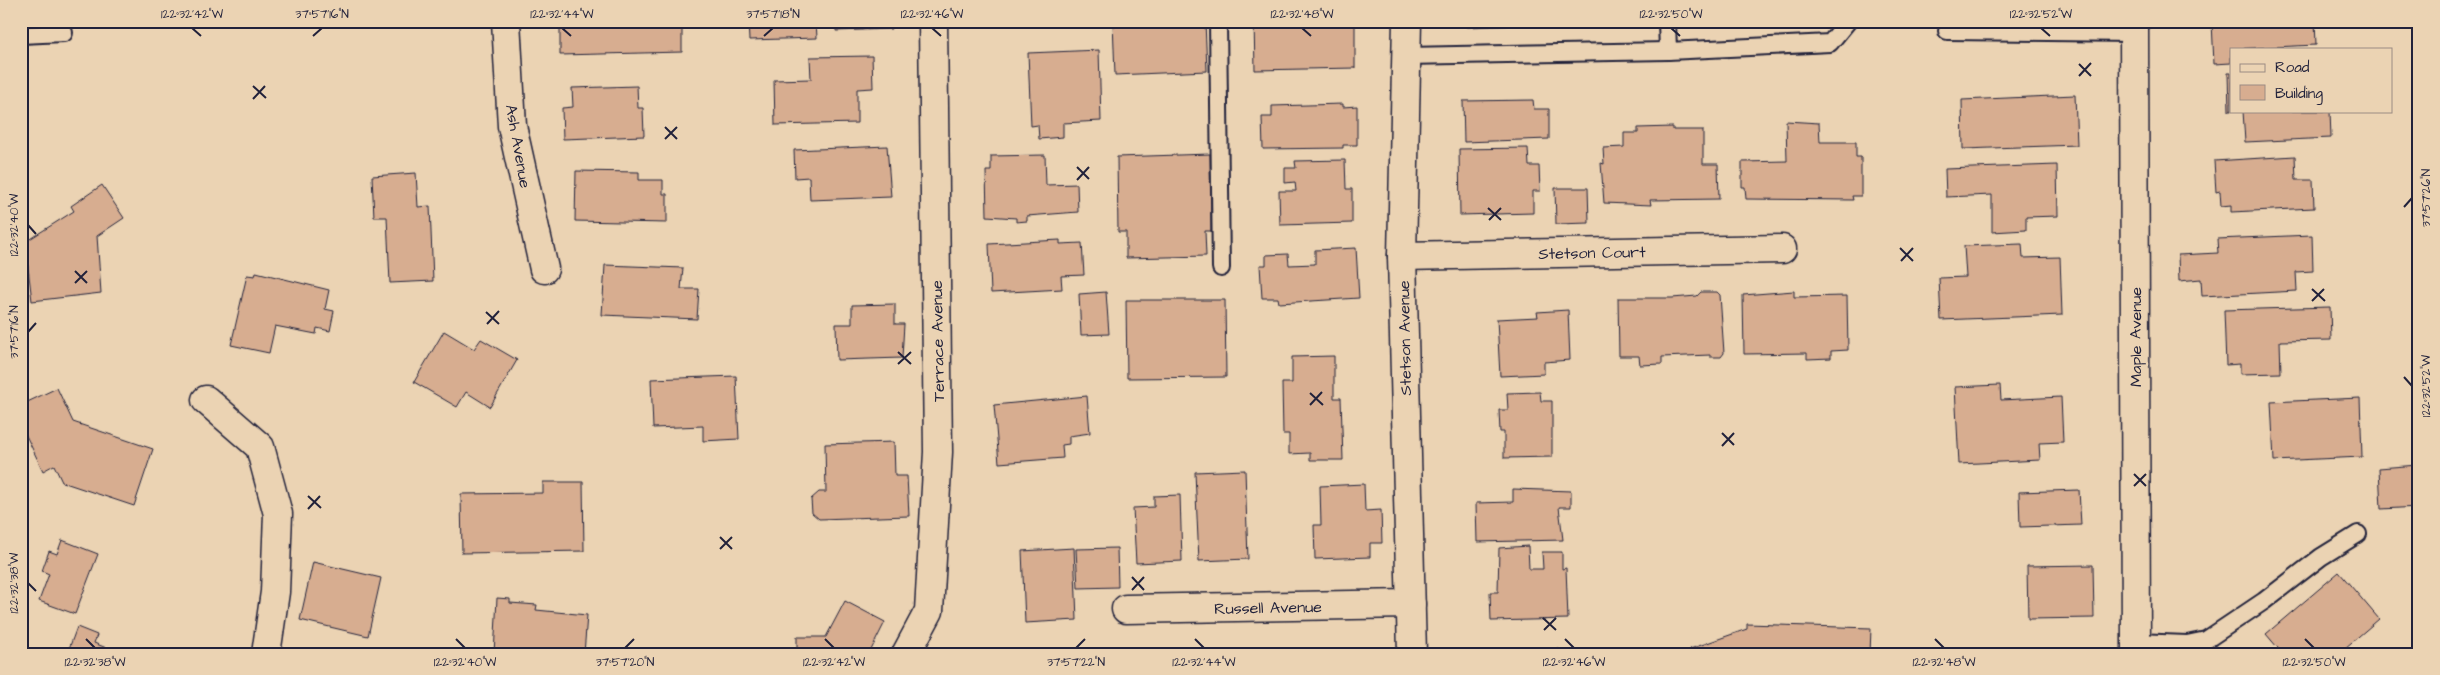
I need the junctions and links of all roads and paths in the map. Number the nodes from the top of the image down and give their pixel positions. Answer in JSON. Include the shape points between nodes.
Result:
{"nodes":[{"id":1,"x":506,"y":21,"type":"edge"},
{"id":2,"x":933,"y":21,"type":"edge"},
{"id":3,"x":1218,"y":21,"type":"edge"},
{"id":4,"x":1407,"y":21,"type":"edge"},
{"id":5,"x":1667,"y":21,"type":"edge"},
{"id":6,"x":1848,"y":21,"type":"edge"},
{"id":7,"x":2134,"y":27,"type":"edge"},
{"id":8,"x":1947,"y":31,"type":"dead end"},
{"id":9,"x":64,"y":33,"type":"dead end"},
{"id":10,"x":21,"y":34,"type":"edge"},
{"id":11,"x":1668,"y":51,"type":"junction"},
{"id":12,"x":1406,"y":56,"type":"junction"},
{"id":13,"x":1782,"y":249,"type":"dead end"},
{"id":14,"x":1402,"y":256,"type":"junction"},
{"id":15,"x":1221,"y":268,"type":"dead end"},
{"id":16,"x":544,"y":269,"type":"dead end"},
{"id":17,"x":206,"y":400,"type":"dead end"},
{"id":18,"x":2358,"y":534,"type":"dead end"},
{"id":19,"x":1411,"y":604,"type":"junction"},
{"id":20,"x":1126,"y":609,"type":"dead end"},
{"id":21,"x":2136,"y":648,"type":"edge"},
{"id":22,"x":266,"y":654,"type":"edge"},
{"id":23,"x":906,"y":654,"type":"edge"},
{"id":24,"x":1412,"y":654,"type":"edge"}],
"edges":[{"from":1,"to":16,"type":"street","name":"Ash Avenue","via":[[512,126]]},
{"from":2,"to":23,"type":"street","name":"Terrace Avenue","via":[[938,452],[929,611]]},
{"from":3,"to":15,"type":"lane"},
{"from":4,"to":12,"type":"street","name":"Stetson Avenue"},
{"from":5,"to":11,"type":"lane"},
{"from":6,"to":11,"type":"lane","via":[[1830,43]]},
{"from":7,"to":8,"type":"lane"},
{"from":7,"to":21,"type":"street","name":"Maple Avenue"},
{"from":9,"to":10,"type":"lane"},
{"from":11,"to":12,"type":"lane"},
{"from":12,"to":14,"type":"street","name":"Stetson Avenue"},
{"from":13,"to":14,"type":"street","name":"Stetson Court"},
{"from":14,"to":19,"type":"street","name":"Stetson Avenue"},
{"from":17,"to":22,"type":"street","via":[[260,447],[278,514],[275,592]]},
{"from":18,"to":21,"type":"lane","via":[[2320,557],[2264,601],[2206,640]]},
{"from":19,"to":20,"type":"street","name":"Russell Avenue"},
{"from":19,"to":24,"type":"street","name":"Stetson Avenue"}]}
